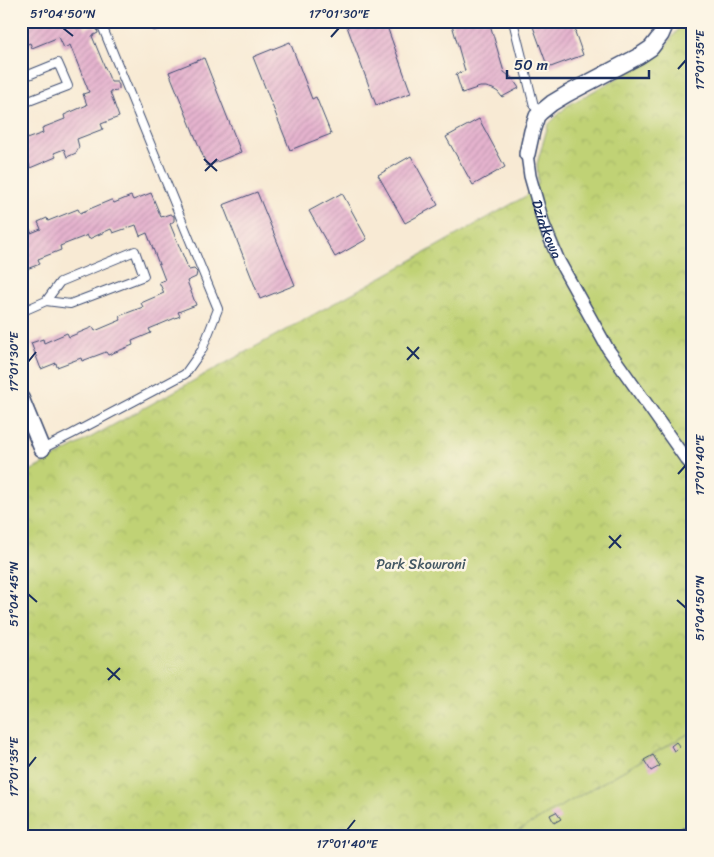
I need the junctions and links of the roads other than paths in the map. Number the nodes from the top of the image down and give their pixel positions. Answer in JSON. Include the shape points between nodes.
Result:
{"nodes":[{"id":1,"x":100,"y":21,"type":"edge"},
{"id":2,"x":512,"y":21,"type":"edge"},
{"id":3,"x":667,"y":21,"type":"edge"},
{"id":4,"x":21,"y":78,"type":"edge"},
{"id":5,"x":21,"y":104,"type":"edge"},
{"id":6,"x":541,"y":112,"type":"junction"},
{"id":7,"x":527,"y":154,"type":"joint"},
{"id":8,"x":46,"y":301,"type":"junction"},
{"id":9,"x":21,"y":312,"type":"edge"},
{"id":10,"x":21,"y":398,"type":"edge"},
{"id":11,"x":42,"y":449,"type":"joint"},
{"id":12,"x":693,"y":467,"type":"edge"}],
"edges":[{"from":1,"to":11,"type":"lane","via":[[218,309],[202,350],[185,374]]},
{"from":2,"to":6,"type":"lane","via":[[534,106]]},
{"from":3,"to":6,"type":"street","via":[[651,48]]},
{"from":4,"to":5,"type":"lane","via":[[58,63],[68,86]]},
{"from":6,"to":7,"type":"street","name":"Działkowa","via":[[537,116]]},
{"from":7,"to":12,"type":"street","name":"Działkowa","via":[[544,225],[559,262],[608,349]]},
{"from":8,"to":8,"type":"lane","via":[[70,304],[144,276],[135,251],[60,282]]},
{"from":8,"to":9,"type":"lane"},
{"from":10,"to":11,"type":"street"}]}
